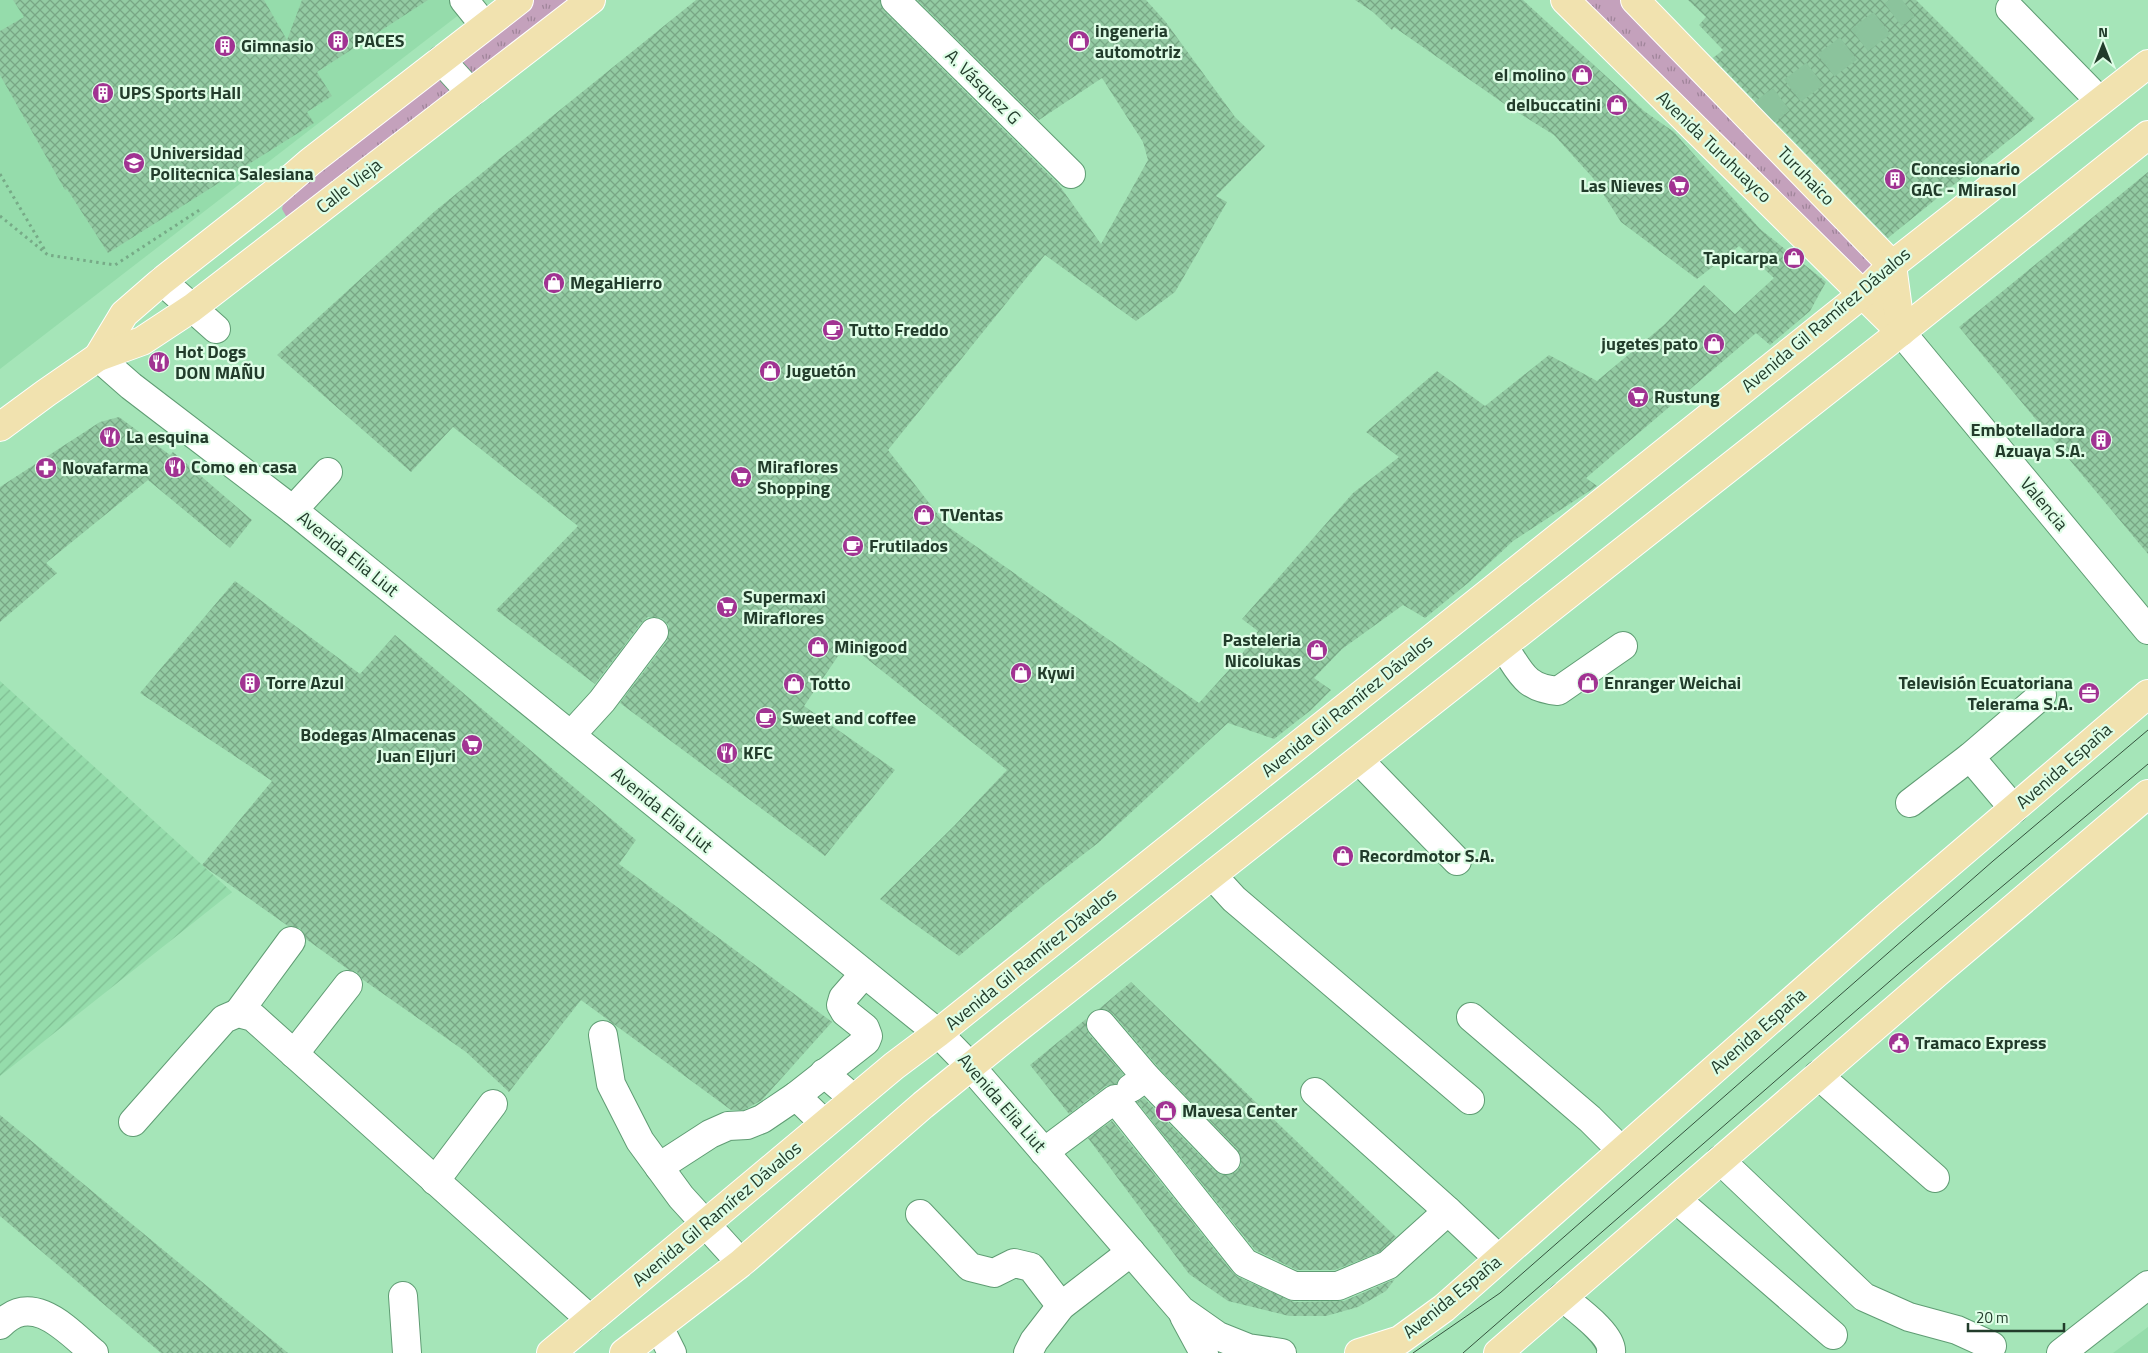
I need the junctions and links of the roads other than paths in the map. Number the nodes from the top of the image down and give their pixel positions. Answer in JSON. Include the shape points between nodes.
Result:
{"nodes":[{"id":1,"x":464,"y":0,"type":"edge"},
{"id":2,"x":519,"y":0,"type":"edge"},
{"id":3,"x":591,"y":0,"type":"edge"},
{"id":4,"x":895,"y":0,"type":"edge"},
{"id":5,"x":1564,"y":0,"type":"edge"},
{"id":6,"x":1635,"y":0,"type":"edge"},
{"id":7,"x":2010,"y":8,"type":"dead end"},
{"id":8,"x":485,"y":26,"type":"junction"},
{"id":9,"x":440,"y":60,"type":"junction"},
{"id":10,"x":2148,"y":64,"type":"edge"},
{"id":11,"x":471,"y":92,"type":"junction"},
{"id":12,"x":2100,"y":101,"type":"junction"},
{"id":13,"x":2148,"y":134,"type":"edge"},
{"id":14,"x":1071,"y":174,"type":"dead end"},
{"id":15,"x":1892,"y":265,"type":"junction"},
{"id":16,"x":162,"y":281,"type":"junction"},
{"id":17,"x":1864,"y":293,"type":"junction"},
{"id":18,"x":192,"y":308,"type":"junction"},
{"id":19,"x":216,"y":329,"type":"dead end"},
{"id":20,"x":1901,"y":332,"type":"junction"},
{"id":21,"x":98,"y":357,"type":"junction"},
{"id":22,"x":0,"y":427,"type":"edge"},
{"id":23,"x":328,"y":472,"type":"dead end"},
{"id":24,"x":293,"y":510,"type":"junction"},
{"id":25,"x":2148,"y":630,"type":"edge"},
{"id":26,"x":654,"y":632,"type":"dead end"},
{"id":27,"x":1503,"y":646,"type":"junction"},
{"id":28,"x":1623,"y":646,"type":"dead end"},
{"id":29,"x":2148,"y":694,"type":"edge"},
{"id":30,"x":2042,"y":695,"type":"dead end"},
{"id":31,"x":571,"y":735,"type":"junction"},
{"id":32,"x":1970,"y":757,"type":"junction"},
{"id":33,"x":1359,"y":760,"type":"junction"},
{"id":34,"x":2148,"y":794,"type":"edge"},
{"id":35,"x":1910,"y":803,"type":"dead end"},
{"id":36,"x":2014,"y":809,"type":"junction"},
{"id":37,"x":1457,"y":861,"type":"dead end"},
{"id":38,"x":1212,"y":875,"type":"junction"},
{"id":39,"x":292,"y":941,"type":"dead end"},
{"id":40,"x":864,"y":974,"type":"junction"},
{"id":41,"x":348,"y":985,"type":"dead end"},
{"id":42,"x":238,"y":1013,"type":"junction"},
{"id":43,"x":1471,"y":1017,"type":"dead end"},
{"id":44,"x":1101,"y":1024,"type":"dead end"},
{"id":45,"x":938,"y":1033,"type":"junction"},
{"id":46,"x":602,"y":1035,"type":"dead end"},
{"id":47,"x":294,"y":1054,"type":"junction"},
{"id":48,"x":971,"y":1067,"type":"junction"},
{"id":49,"x":824,"y":1073,"type":"junction"},
{"id":50,"x":1818,"y":1075,"type":"junction"},
{"id":51,"x":1146,"y":1078,"type":"junction"},
{"id":52,"x":1315,"y":1092,"type":"dead end"},
{"id":53,"x":796,"y":1096,"type":"junction"},
{"id":54,"x":854,"y":1099,"type":"junction"},
{"id":55,"x":1115,"y":1099,"type":"junction"},
{"id":56,"x":1470,"y":1100,"type":"dead end"},
{"id":57,"x":493,"y":1104,"type":"dead end"},
{"id":58,"x":133,"y":1122,"type":"dead end"},
{"id":59,"x":824,"y":1124,"type":"junction"},
{"id":60,"x":1622,"y":1151,"type":"junction"},
{"id":61,"x":1044,"y":1152,"type":"junction"},
{"id":62,"x":1226,"y":1160,"type":"dead end"},
{"id":63,"x":1720,"y":1160,"type":"junction"},
{"id":64,"x":659,"y":1167,"type":"junction"},
{"id":65,"x":1935,"y":1178,"type":"dead end"},
{"id":66,"x":435,"y":1181,"type":"junction"},
{"id":67,"x":1676,"y":1199,"type":"junction"},
{"id":68,"x":1448,"y":1211,"type":"junction"},
{"id":69,"x":920,"y":1214,"type":"dead end"},
{"id":70,"x":705,"y":1224,"type":"junction"},
{"id":71,"x":1131,"y":1252,"type":"junction"},
{"id":72,"x":1499,"y":1260,"type":"junction"},
{"id":73,"x":741,"y":1263,"type":"junction"},
{"id":74,"x":2148,"y":1285,"type":"edge"},
{"id":75,"x":403,"y":1296,"type":"dead end"},
{"id":76,"x":1562,"y":1298,"type":"junction"},
{"id":77,"x":1060,"y":1306,"type":"junction"},
{"id":78,"x":1181,"y":1310,"type":"junction"},
{"id":79,"x":591,"y":1320,"type":"junction"},
{"id":80,"x":0,"y":1325,"type":"edge"},
{"id":81,"x":658,"y":1327,"type":"junction"},
{"id":82,"x":1833,"y":1335,"type":"dead end"},
{"id":83,"x":1992,"y":1346,"type":"dead end"},
{"id":84,"x":1613,"y":1351,"type":"edge"},
{"id":85,"x":94,"y":1353,"type":"edge"},
{"id":86,"x":407,"y":1353,"type":"edge"},
{"id":87,"x":551,"y":1353,"type":"edge"},
{"id":88,"x":624,"y":1353,"type":"edge"},
{"id":89,"x":672,"y":1353,"type":"edge"},
{"id":90,"x":1028,"y":1353,"type":"edge"},
{"id":91,"x":1204,"y":1353,"type":"edge"},
{"id":92,"x":1282,"y":1353,"type":"edge"},
{"id":93,"x":1360,"y":1353,"type":"edge"},
{"id":94,"x":1498,"y":1353,"type":"edge"},
{"id":95,"x":2061,"y":1353,"type":"edge"}],
"edges":[{"from":1,"to":8,"type":"street"},
{"from":2,"to":8,"type":"main road","name":"Calle Vieja"},
{"from":3,"to":11,"type":"main road","name":"Calle Vieja"},
{"from":4,"to":14,"type":"street","name":"A. Vásquez G"},
{"from":5,"to":17,"type":"main road","name":"Avenida Turuhuayco"},
{"from":6,"to":15,"type":"main road","name":"Turuhaico","via":[[1756,119]]},
{"from":7,"to":12,"type":"street"},
{"from":8,"to":9,"type":"main road","name":"Calle Vieja"},
{"from":9,"to":11,"type":"street"},
{"from":9,"to":16,"type":"main road","name":"Calle Vieja"},
{"from":10,"to":12,"type":"main road","name":"Avenida Gil Ramírez Dávalos"},
{"from":11,"to":18,"type":"main road","name":"Calle Vieja"},
{"from":12,"to":15,"type":"main road","name":"Avenida Gil Ramírez Dávalos"},
{"from":13,"to":20,"type":"main road"},
{"from":15,"to":17,"type":"main road","name":"Avenida Gil Ramírez Dávalos"},
{"from":15,"to":20,"type":"main road"},
{"from":16,"to":18,"type":"street"},
{"from":16,"to":21,"type":"main road","name":"Calle Vieja","via":[[124,314]]},
{"from":17,"to":20,"type":"main road"},
{"from":17,"to":45,"type":"main road","name":"Avenida Gil Ramírez Dávalos"},
{"from":18,"to":19,"type":"street"},
{"from":18,"to":21,"type":"main road","name":"Calle Vieja","via":[[142,342]]},
{"from":20,"to":25,"type":"street","name":"Valencia"},
{"from":20,"to":27,"type":"main road"},
{"from":21,"to":22,"type":"main road","name":"Calle Vieja"},
{"from":21,"to":24,"type":"street","name":"Avenida Elia Liut"},
{"from":23,"to":24,"type":"street"},
{"from":24,"to":31,"type":"street","name":"Avenida Elia Liut"},
{"from":26,"to":31,"type":"street","via":[[602,701]]},
{"from":27,"to":28,"type":"street","via":[[1528,681],[1541,689],[1558,691]]},
{"from":27,"to":33,"type":"main road"},
{"from":29,"to":36,"type":"main road","name":"Avenida España"},
{"from":30,"to":32,"type":"street"},
{"from":31,"to":40,"type":"street","name":"Avenida Elia Liut"},
{"from":32,"to":35,"type":"street"},
{"from":32,"to":36,"type":"street"},
{"from":33,"to":37,"type":"street"},
{"from":33,"to":38,"type":"main road"},
{"from":34,"to":50,"type":"main road"},
{"from":36,"to":60,"type":"main road","name":"Avenida España"},
{"from":38,"to":48,"type":"main road"},
{"from":38,"to":56,"type":"street","via":[[1234,899]]},
{"from":39,"to":42,"type":"street"},
{"from":40,"to":45,"type":"street","name":"Avenida Elia Liut"},
{"from":40,"to":49,"type":"street","via":[[843,998],[842,1005],[845,1012],[865,1028],[868,1036]]},
{"from":41,"to":47,"type":"street"},
{"from":42,"to":47,"type":"street","via":[[253,1017]]},
{"from":42,"to":58,"type":"street","via":[[224,1019]]},
{"from":43,"to":60,"type":"street","via":[[1590,1119]]},
{"from":44,"to":51,"type":"street"},
{"from":45,"to":48,"type":"street","name":"Avenida Elia Liut"},
{"from":45,"to":54,"type":"main road","name":"Avenida Gil Ramírez Dávalos"},
{"from":46,"to":64,"type":"street","via":[[611,1084],[640,1141]]},
{"from":47,"to":66,"type":"street"},
{"from":48,"to":61,"type":"street","name":"Avenida Elia Liut"},
{"from":48,"to":73,"type":"main road"},
{"from":49,"to":53,"type":"street"},
{"from":49,"to":54,"type":"street"},
{"from":50,"to":63,"type":"main road"},
{"from":50,"to":65,"type":"street"},
{"from":51,"to":55,"type":"street"},
{"from":51,"to":62,"type":"street"},
{"from":52,"to":68,"type":"street"},
{"from":53,"to":59,"type":"street"},
{"from":53,"to":64,"type":"street","via":[[762,1119],[747,1125],[728,1126],[710,1134]]},
{"from":54,"to":59,"type":"main road","name":"Avenida Gil Ramírez Dávalos"},
{"from":55,"to":61,"type":"street"},
{"from":55,"to":68,"type":"street","via":[[1245,1263],[1294,1286],[1338,1286],[1388,1265]]},
{"from":57,"to":66,"type":"street"},
{"from":59,"to":70,"type":"main road","name":"Avenida Gil Ramírez Dávalos"},
{"from":60,"to":72,"type":"main road","name":"Avenida España"},
{"from":61,"to":71,"type":"street","name":"Avenida Elia Liut"},
{"from":63,"to":67,"type":"main road"},
{"from":63,"to":83,"type":"street","via":[[1864,1297],[1909,1317],[1957,1330]]},
{"from":64,"to":70,"type":"street"},
{"from":66,"to":79,"type":"street"},
{"from":67,"to":76,"type":"main road"},
{"from":67,"to":82,"type":"street"},
{"from":68,"to":72,"type":"street"},
{"from":69,"to":77,"type":"street","via":[[970,1268],[994,1273],[1014,1263],[1032,1267]]},
{"from":70,"to":73,"type":"street"},
{"from":70,"to":79,"type":"main road","name":"Avenida Gil Ramírez Dávalos"},
{"from":71,"to":77,"type":"street"},
{"from":71,"to":78,"type":"street","name":"Avenida Elia Liut"},
{"from":72,"to":93,"type":"main road","name":"Avenida España","via":[[1444,1308],[1400,1340]]},
{"from":73,"to":81,"type":"main road"},
{"from":74,"to":95,"type":"street"},
{"from":75,"to":86,"type":"street"},
{"from":76,"to":84,"type":"street","via":[[1600,1331]]},
{"from":76,"to":94,"type":"main road"},
{"from":77,"to":90,"type":"street"},
{"from":78,"to":91,"type":"street","name":"Avenida Elia Liut"},
{"from":78,"to":92,"type":"street","name":"Avenida Elia Liut","via":[[1218,1336],[1248,1348]]},
{"from":79,"to":87,"type":"main road","name":"Avenida Gil Ramírez Dávalos"},
{"from":80,"to":85,"type":"street","via":[[8,1316],[29,1310],[51,1317]]},
{"from":81,"to":88,"type":"main road"},
{"from":81,"to":89,"type":"street"}]}
